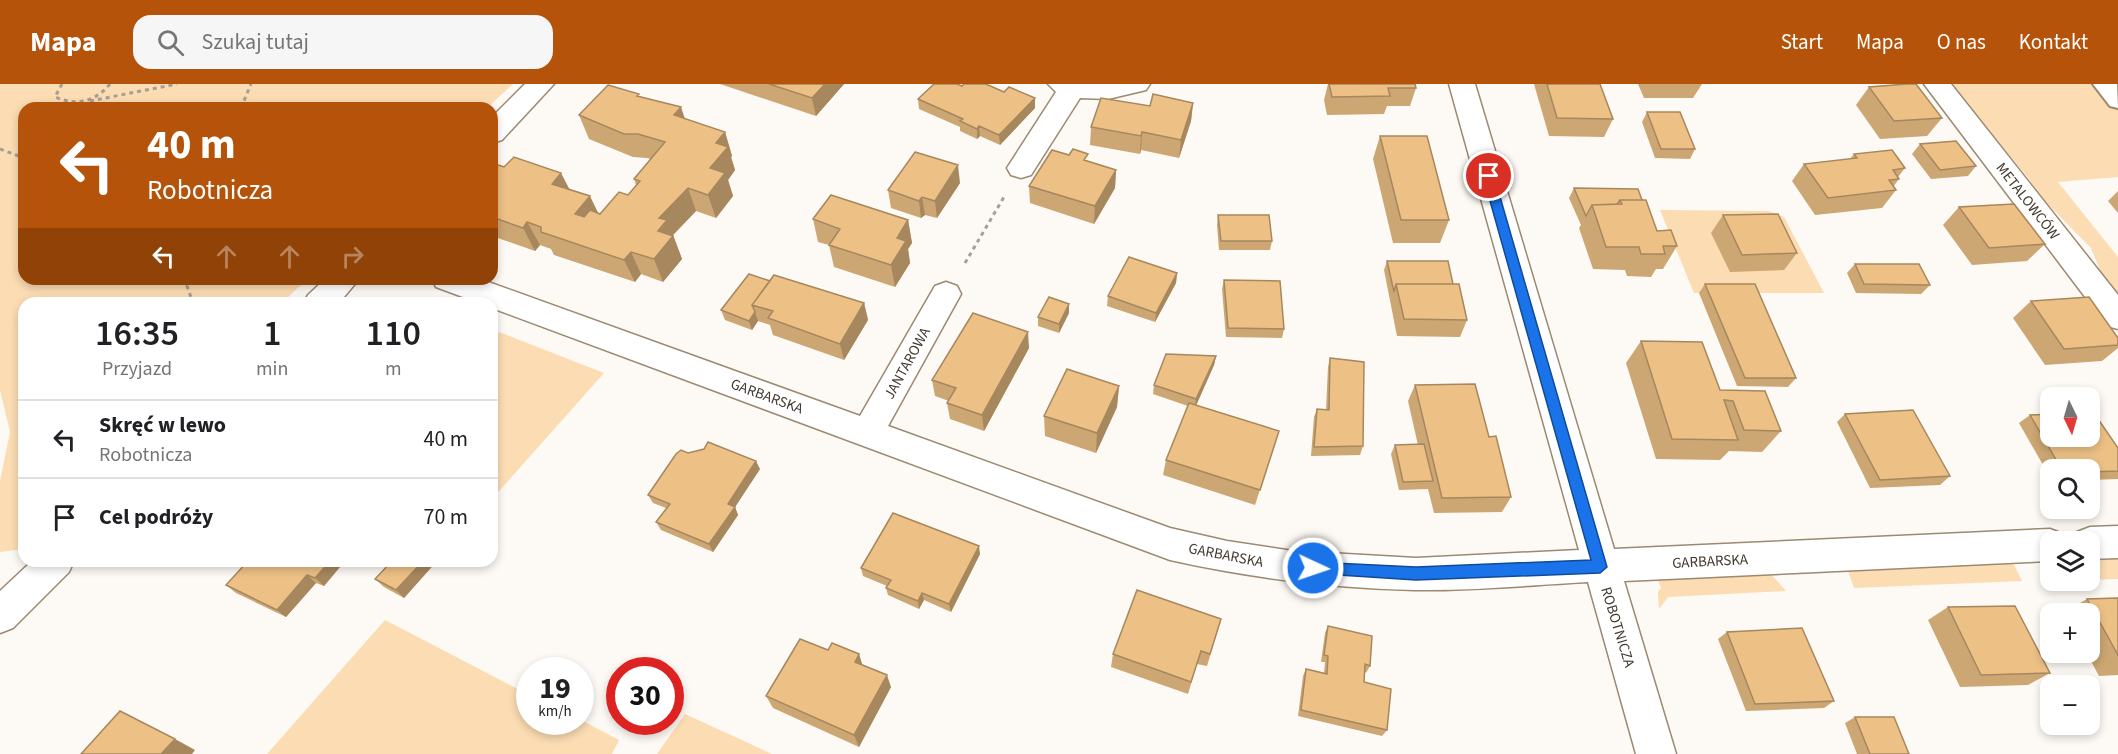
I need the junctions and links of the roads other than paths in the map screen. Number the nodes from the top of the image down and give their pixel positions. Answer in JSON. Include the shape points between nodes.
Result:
{"nodes":[{"id":1,"x":541,"y":84,"type":"edge"},
{"id":2,"x":1137,"y":84,"type":"edge"},
{"id":3,"x":1462,"y":84,"type":"edge"},
{"id":4,"x":1937,"y":84,"type":"edge"},
{"id":5,"x":2104,"y":84,"type":"edge"},
{"id":6,"x":1067,"y":86,"type":"edge"},
{"id":7,"x":2118,"y":100,"type":"edge"},
{"id":8,"x":498,"y":127,"type":"edge"},
{"id":9,"x":1021,"y":168,"type":"road end"},
{"id":10,"x":338,"y":285,"type":"edge"},
{"id":11,"x":464,"y":285,"type":"edge"},
{"id":12,"x":946,"y":294,"type":"road end"},
{"id":13,"x":326,"y":297,"type":"edge"},
{"id":14,"x":497,"y":297,"type":"edge"},
{"id":15,"x":498,"y":298,"type":"edge"},
{"id":16,"x":2118,"y":317,"type":"edge"},
{"id":17,"x":868,"y":432,"type":"junction"},
{"id":18,"x":2118,"y":542,"type":"edge"},
{"id":19,"x":2100,"y":543,"type":"edge"},
{"id":20,"x":2040,"y":545,"type":"edge"},
{"id":21,"x":49,"y":567,"type":"edge"},
{"id":22,"x":1600,"y":567,"type":"junction"},
{"id":23,"x":6,"y":602,"type":"edge"},
{"id":24,"x":1656,"y":754,"type":"edge"}],
"edges":[{"from":1,"to":8,"type":"street"},
{"from":2,"to":6,"type":"street","via":[[1095,91]]},
{"from":3,"to":22,"type":"street","name":"ROBOTNICZA"},
{"from":4,"to":16,"type":"street","name":"METALOWCÓW"},
{"from":5,"to":7,"type":"lane"},
{"from":6,"to":9,"type":"street"},
{"from":10,"to":13,"type":"street"},
{"from":11,"to":14,"type":"street","name":"GARBARSKA"},
{"from":12,"to":17,"type":"street","name":"JANTAROWA"},
{"from":15,"to":17,"type":"street","name":"GARBARSKA"},
{"from":17,"to":22,"type":"street","name":"GARBARSKA","via":[[1170,544],[1227,557],[1293,567],[1416,573]]},
{"from":18,"to":19,"type":"street"},
{"from":20,"to":22,"type":"street","name":"GARBARSKA"},
{"from":21,"to":23,"type":"street"},
{"from":22,"to":24,"type":"street","name":"ROBOTNICZA"}]}
